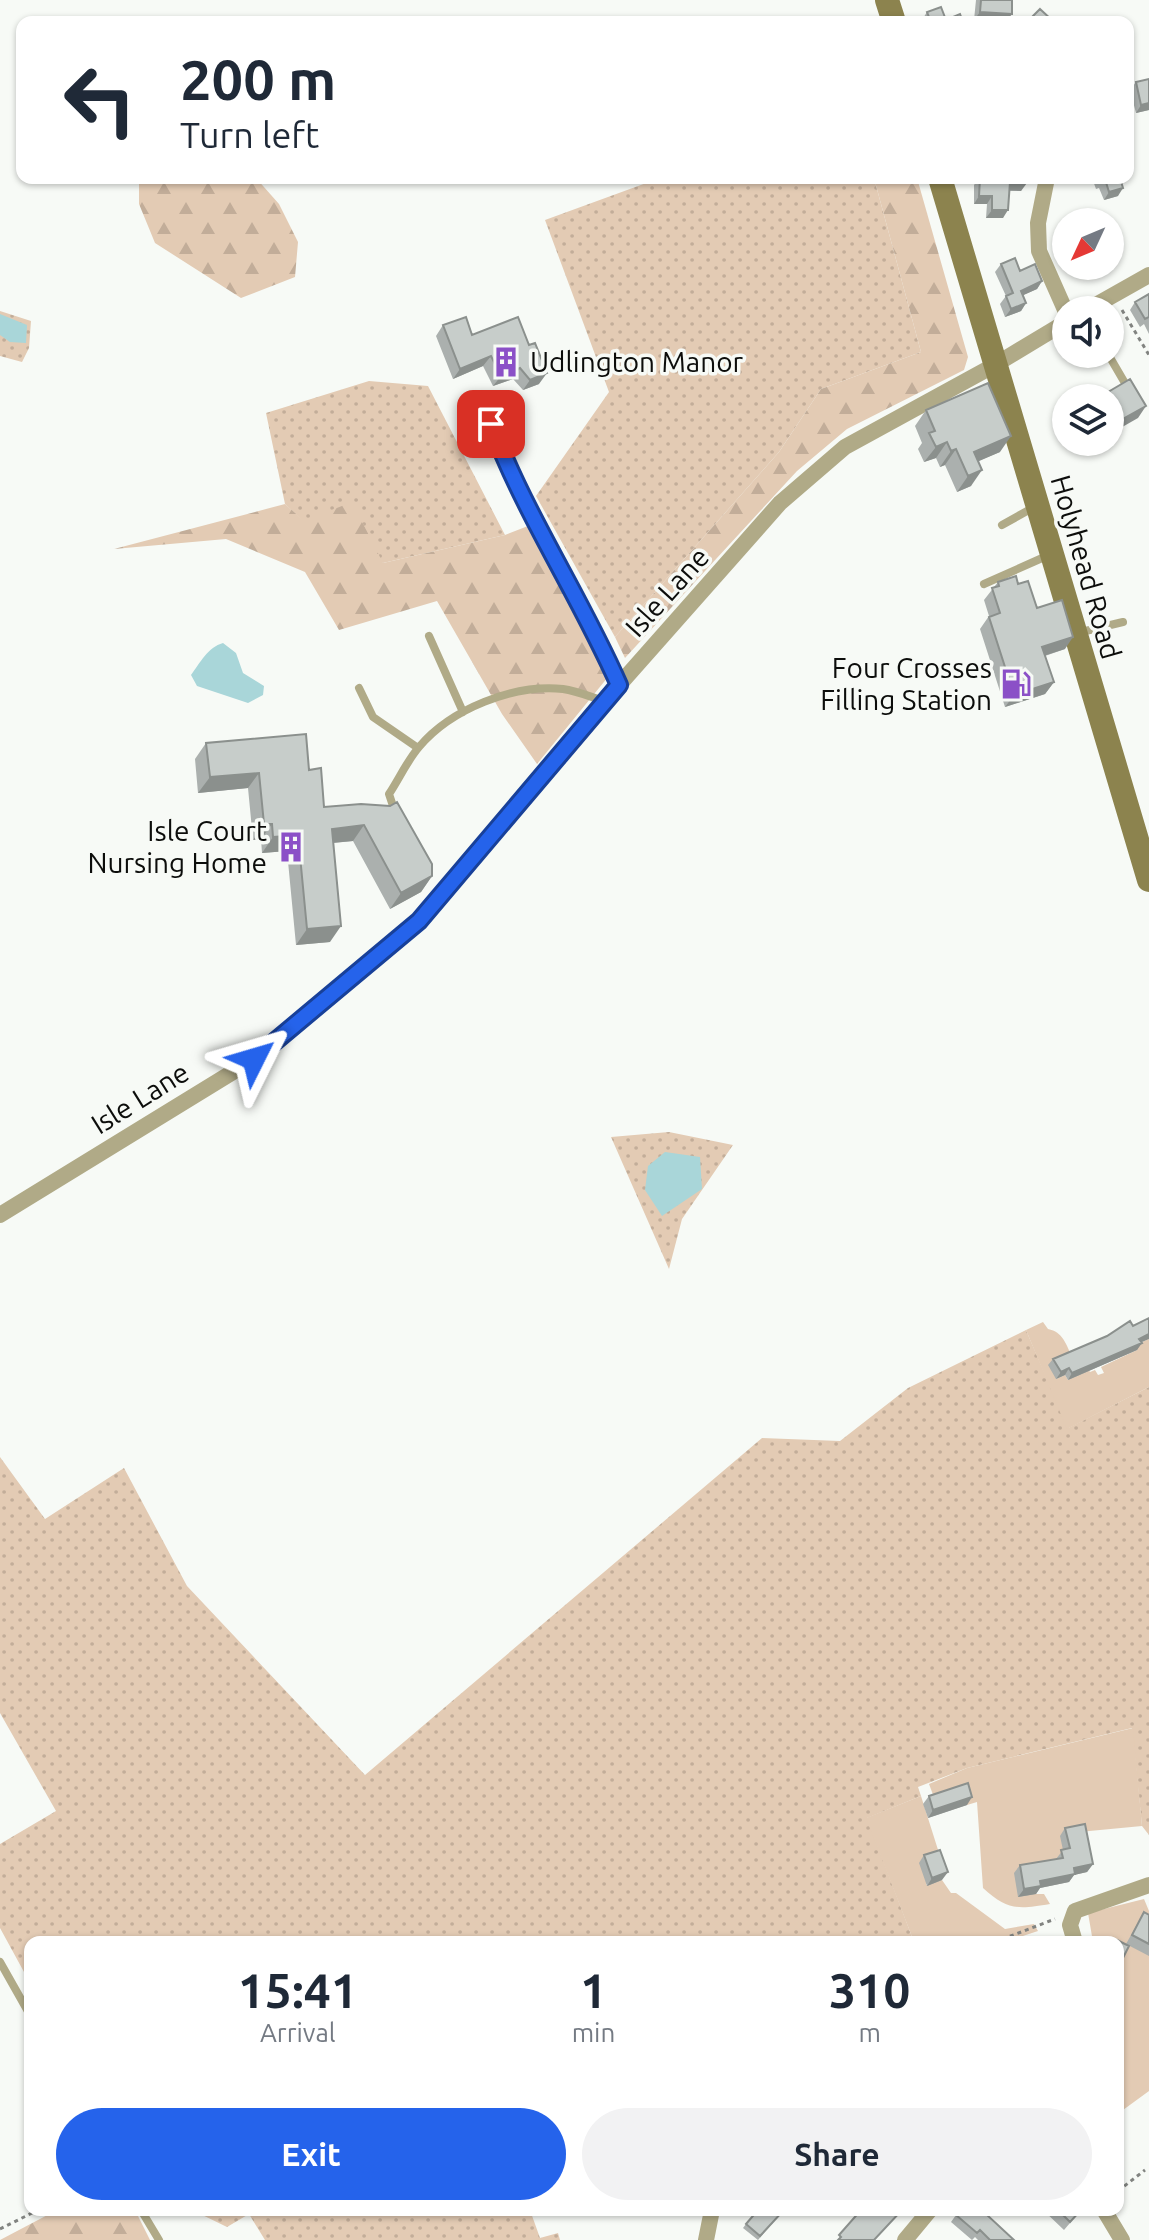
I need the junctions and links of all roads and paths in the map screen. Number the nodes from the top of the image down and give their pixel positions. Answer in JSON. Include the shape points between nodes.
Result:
{"nodes":[{"id":1,"x":942,"y":184,"type":"edge"},
{"id":2,"x":1046,"y":184,"type":"edge"},
{"id":3,"x":1149,"y":275,"type":"edge"},
{"id":4,"x":1113,"y":295,"type":"joint"},
{"id":5,"x":1059,"y":296,"type":"edge"},
{"id":6,"x":1052,"y":330,"type":"edge"},
{"id":7,"x":1149,"y":355,"type":"edge"},
{"id":8,"x":993,"y":366,"type":"junction"},
{"id":9,"x":1116,"y":368,"type":"edge"},
{"id":10,"x":1138,"y":404,"type":"edge"},
{"id":11,"x":491,"y":424,"type":"dead end"},
{"id":12,"x":1037,"y":506,"type":"junction"},
{"id":13,"x":1002,"y":525,"type":"dead end"},
{"id":14,"x":1050,"y":555,"type":"junction"},
{"id":15,"x":984,"y":584,"type":"dead end"},
{"id":16,"x":1123,"y":622,"type":"dead end"},
{"id":17,"x":1073,"y":634,"type":"junction"},
{"id":18,"x":429,"y":636,"type":"dead end"},
{"id":19,"x":619,"y":685,"type":"junction"},
{"id":20,"x":359,"y":688,"type":"dead end"},
{"id":21,"x":605,"y":701,"type":"junction"},
{"id":22,"x":463,"y":712,"type":"junction"},
{"id":23,"x":418,"y":748,"type":"junction"},
{"id":24,"x":401,"y":823,"type":"edge"},
{"id":25,"x":1149,"y":880,"type":"edge"},
{"id":26,"x":0,"y":1215,"type":"edge"},
{"id":27,"x":1149,"y":1885,"type":"edge"},
{"id":28,"x":1075,"y":1911,"type":"junction"},
{"id":29,"x":1010,"y":1936,"type":"edge"},
{"id":30,"x":1073,"y":1936,"type":"edge"},
{"id":31,"x":0,"y":1962,"type":"edge"},
{"id":32,"x":24,"y":2004,"type":"edge"},
{"id":33,"x":1145,"y":2170,"type":"dead end"},
{"id":34,"x":1124,"y":2186,"type":"edge"},
{"id":35,"x":26,"y":2216,"type":"edge"},
{"id":36,"x":145,"y":2216,"type":"edge"},
{"id":37,"x":711,"y":2216,"type":"edge"},
{"id":38,"x":926,"y":2216,"type":"edge"},
{"id":39,"x":1108,"y":2216,"type":"edge"},
{"id":40,"x":0,"y":2229,"type":"edge"},
{"id":41,"x":914,"y":2237,"type":"edge"},
{"id":42,"x":159,"y":2240,"type":"edge"},
{"id":43,"x":706,"y":2240,"type":"edge"},
{"id":44,"x":1122,"y":2240,"type":"edge"}],
"edges":[{"from":1,"to":8,"type":"main road","name":"Holyhead Road"},
{"from":2,"to":5,"type":"street","via":[[1039,251]]},
{"from":3,"to":4,"type":"street"},
{"from":4,"to":7,"type":"path"},
{"from":6,"to":8,"type":"street","name":"Isle Lane"},
{"from":8,"to":12,"type":"main road","name":"Holyhead Road"},
{"from":8,"to":19,"type":"street","name":"Isle Lane","via":[[845,447],[780,503]]},
{"from":9,"to":10,"type":"lane"},
{"from":11,"to":19,"type":"lane","via":[[510,476],[588,615]]},
{"from":12,"to":13,"type":"lane"},
{"from":12,"to":14,"type":"main road","name":"Holyhead Road"},
{"from":14,"to":15,"type":"lane"},
{"from":14,"to":17,"type":"main road","name":"Holyhead Road"},
{"from":16,"to":17,"type":"lane"},
{"from":17,"to":25,"type":"main road","name":"Holyhead Road"},
{"from":18,"to":22,"type":"lane"},
{"from":19,"to":21,"type":"street","name":"Isle Lane"},
{"from":20,"to":23,"type":"lane","via":[[373,717]]},
{"from":21,"to":22,"type":"lane","via":[[541,688]]},
{"from":21,"to":26,"type":"street","name":"Isle Lane","via":[[419,921],[254,1059]]},
{"from":22,"to":23,"type":"lane"},
{"from":23,"to":24,"type":"lane","via":[[389,794]]},
{"from":27,"to":28,"type":"street"},
{"from":28,"to":29,"type":"path"},
{"from":28,"to":30,"type":"street","via":[[1070,1925]]},
{"from":31,"to":32,"type":"lane"},
{"from":33,"to":34,"type":"path"},
{"from":35,"to":40,"type":"path"},
{"from":36,"to":42,"type":"lane"},
{"from":37,"to":43,"type":"street"},
{"from":38,"to":41,"type":"street"},
{"from":39,"to":44,"type":"street"}]}
